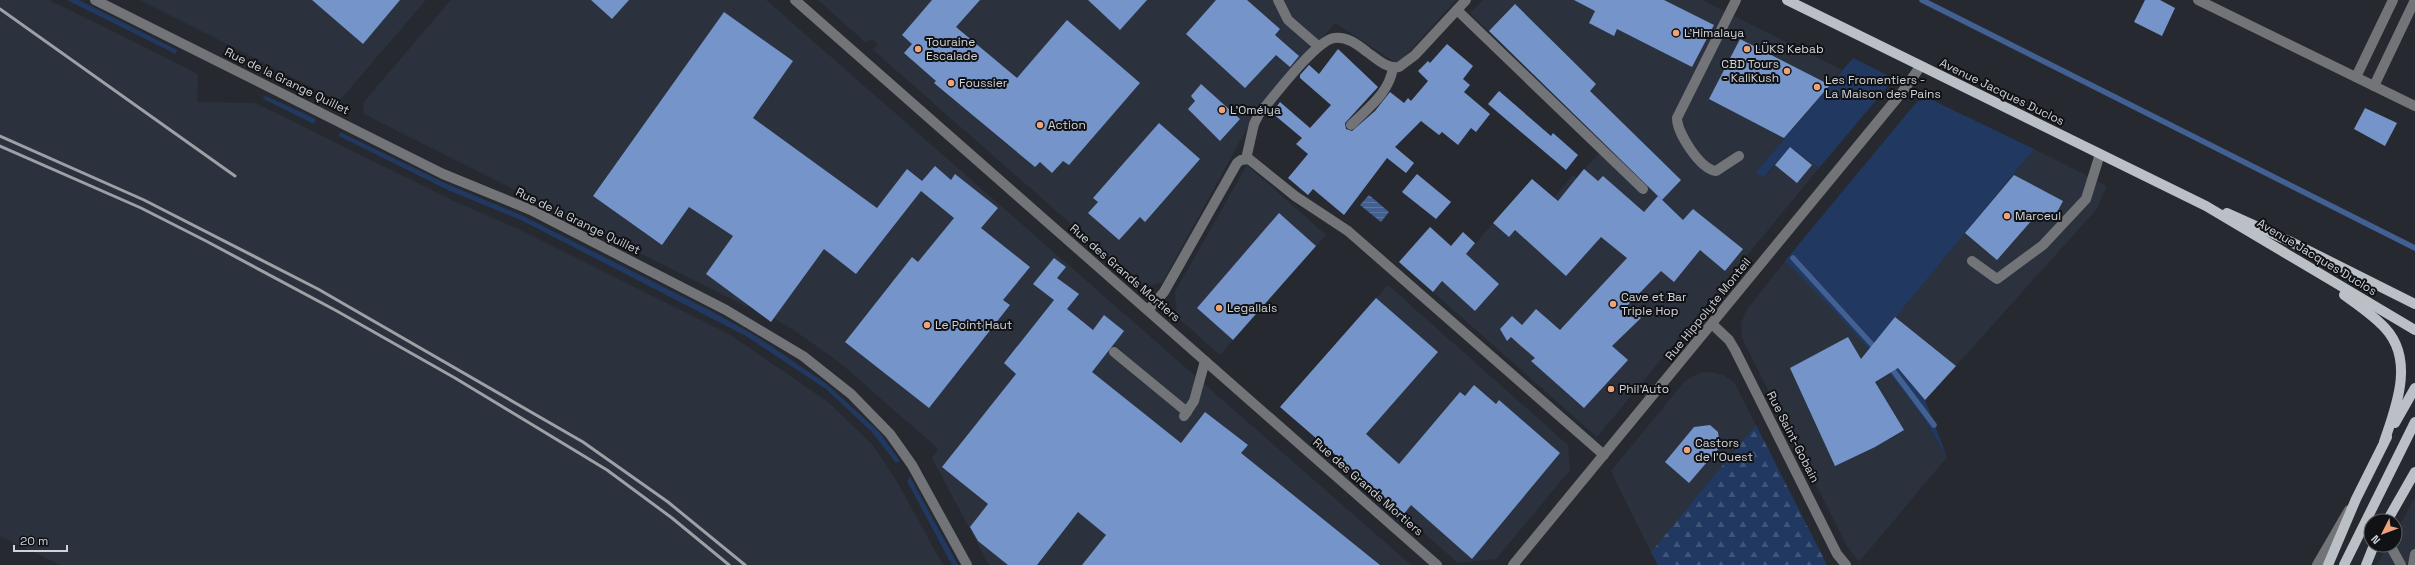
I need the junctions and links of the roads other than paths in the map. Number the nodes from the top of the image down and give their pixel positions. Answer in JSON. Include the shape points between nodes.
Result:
{"nodes":[{"id":1,"x":95,"y":0,"type":"edge"},
{"id":2,"x":795,"y":0,"type":"edge"},
{"id":3,"x":1278,"y":0,"type":"edge"},
{"id":4,"x":1466,"y":0,"type":"edge"},
{"id":5,"x":1736,"y":0,"type":"edge"},
{"id":6,"x":1787,"y":0,"type":"edge"},
{"id":7,"x":2198,"y":0,"type":"edge"},
{"id":8,"x":2393,"y":0,"type":"edge"},
{"id":9,"x":2415,"y":0,"type":"edge"},
{"id":10,"x":1457,"y":10,"type":"junction"},
{"id":11,"x":1318,"y":46,"type":"junction"},
{"id":12,"x":1920,"y":67,"type":"junction"},
{"id":13,"x":1393,"y":68,"type":"junction"},
{"id":14,"x":2356,"y":77,"type":"junction"},
{"id":15,"x":2374,"y":86,"type":"junction"},
{"id":16,"x":2415,"y":106,"type":"edge"},
{"id":17,"x":1351,"y":125,"type":"dead end"},
{"id":18,"x":2100,"y":154,"type":"junction"},
{"id":19,"x":1739,"y":156,"type":"dead end"},
{"id":20,"x":1246,"y":158,"type":"junction"},
{"id":21,"x":1642,"y":189,"type":"dead end"},
{"id":22,"x":2206,"y":206,"type":"junction"},
{"id":23,"x":2283,"y":253,"type":"junction"},
{"id":24,"x":1972,"y":261,"type":"dead end"},
{"id":25,"x":2415,"y":304,"type":"edge"},
{"id":26,"x":1148,"y":310,"type":"junction"},
{"id":27,"x":1712,"y":324,"type":"junction"},
{"id":28,"x":2415,"y":330,"type":"edge"},
{"id":29,"x":1114,"y":352,"type":"dead end"},
{"id":30,"x":1205,"y":361,"type":"junction"},
{"id":31,"x":2415,"y":388,"type":"edge"},
{"id":32,"x":2415,"y":422,"type":"edge"},
{"id":33,"x":2384,"y":442,"type":"junction"},
{"id":34,"x":1604,"y":455,"type":"junction"},
{"id":35,"x":2415,"y":472,"type":"edge"},
{"id":36,"x":2356,"y":499,"type":"junction"},
{"id":37,"x":2393,"y":513,"type":"edge"},
{"id":38,"x":2371,"y":553,"type":"edge"},
{"id":39,"x":2394,"y":553,"type":"edge"},
{"id":40,"x":2415,"y":554,"type":"edge"},
{"id":41,"x":967,"y":565,"type":"edge"},
{"id":42,"x":1437,"y":565,"type":"edge"},
{"id":43,"x":1513,"y":565,"type":"edge"},
{"id":44,"x":1846,"y":565,"type":"edge"},
{"id":45,"x":2317,"y":565,"type":"edge"},
{"id":46,"x":2328,"y":565,"type":"edge"},
{"id":47,"x":2344,"y":565,"type":"edge"},
{"id":48,"x":2366,"y":565,"type":"edge"},
{"id":49,"x":2401,"y":565,"type":"edge"},
{"id":50,"x":2413,"y":565,"type":"edge"}],
"edges":[{"from":1,"to":41,"type":"street","name":"Rue de la Grange Quillet","via":[[443,174],[532,210],[726,310],[803,356],[852,394],[890,434],[912,465]]},
{"from":2,"to":26,"type":"street","name":"Rue des Grands Mortiers"},
{"from":3,"to":11,"type":"street","via":[[1288,20]]},
{"from":4,"to":10,"type":"street"},
{"from":5,"to":19,"type":"street","via":[[1677,118],[1680,134],[1704,167],[1716,171]]},
{"from":6,"to":12,"type":"main road","name":"Avenue Jacques Duclos"},
{"from":7,"to":14,"type":"street"},
{"from":8,"to":14,"type":"street"},
{"from":9,"to":15,"type":"street"},
{"from":10,"to":13,"type":"street","via":[[1415,55],[1406,63]]},
{"from":10,"to":21,"type":"street"},
{"from":11,"to":13,"type":"street","via":[[1326,40],[1343,39]]},
{"from":11,"to":20,"type":"street","via":[[1259,114]]},
{"from":12,"to":18,"type":"main road","name":"Avenue Jacques Duclos"},
{"from":12,"to":27,"type":"street","name":"Rue Hippolyte Monteil"},
{"from":13,"to":17,"type":"street","via":[[1391,80],[1383,92]]},
{"from":14,"to":15,"type":"street"},
{"from":15,"to":16,"type":"street"},
{"from":18,"to":22,"type":"main road","name":"Avenue Jacques Duclos"},
{"from":18,"to":24,"type":"street","via":[[2086,199],[2043,245],[1997,279]]},
{"from":20,"to":26,"type":"street","via":[[1237,163],[1164,292]]},
{"from":20,"to":34,"type":"street","via":[[1295,196],[1348,231]]},
{"from":22,"to":23,"type":"main road","name":"Avenue Jacques Duclos"},
{"from":22,"to":25,"type":"main road","name":"Avenue Jacques Duclos","via":[[2254,224]]},
{"from":23,"to":28,"type":"main road","name":"Avenue Jacques Duclos"},
{"from":23,"to":33,"type":"main road","via":[[2376,319],[2394,342],[2400,362],[2401,378],[2398,399]]},
{"from":26,"to":30,"type":"street","name":"Rue des Grands Mortiers"},
{"from":27,"to":34,"type":"street","name":"Rue Hippolyte Monteil"},
{"from":27,"to":44,"type":"street","name":"Rue Saint-Gobain","via":[[1729,340],[1837,554]]},
{"from":29,"to":30,"type":"street","via":[[1185,414],[1194,401]]},
{"from":30,"to":42,"type":"street","name":"Rue des Grands Mortiers"},
{"from":31,"to":33,"type":"main road"},
{"from":32,"to":47,"type":"main road"},
{"from":33,"to":36,"type":"main road"},
{"from":34,"to":43,"type":"street","name":"Rue Hippolyte Monteil"},
{"from":35,"to":37,"type":"main road"},
{"from":36,"to":45,"type":"street"},
{"from":36,"to":46,"type":"main road"},
{"from":38,"to":48,"type":"main road"},
{"from":39,"to":49,"type":"street"},
{"from":40,"to":50,"type":"street"}]}
